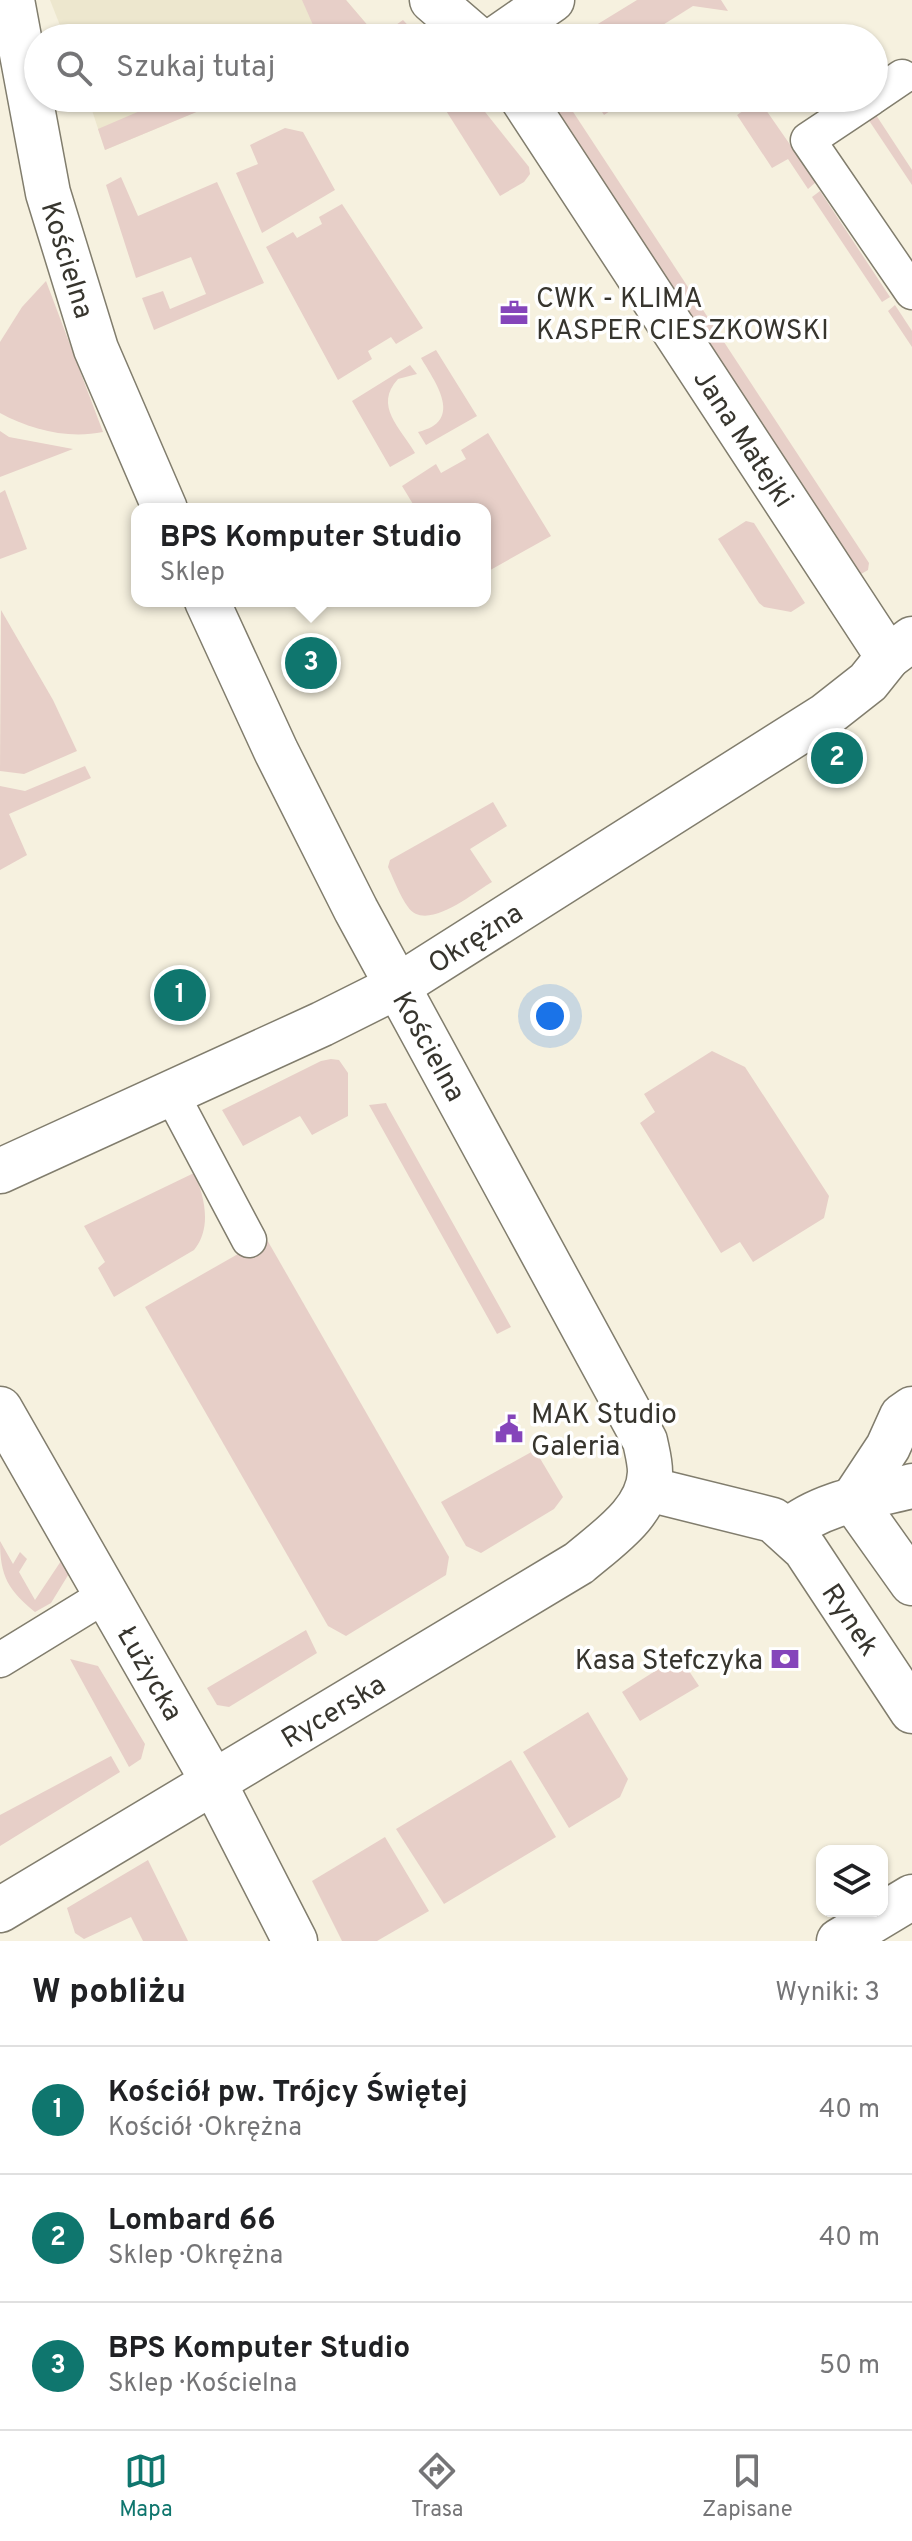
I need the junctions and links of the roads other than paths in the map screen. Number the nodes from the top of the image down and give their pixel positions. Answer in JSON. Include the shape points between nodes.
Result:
{"nodes":[{"id":1,"x":12,"y":0,"type":"edge"},
{"id":2,"x":432,"y":0,"type":"edge"},
{"id":3,"x":552,"y":0,"type":"edge"},
{"id":4,"x":460,"y":24,"type":"edge"},
{"id":5,"x":517,"y":24,"type":"edge"},
{"id":6,"x":24,"y":64,"type":"edge"},
{"id":7,"x":33,"y":112,"type":"edge"},
{"id":8,"x":532,"y":112,"type":"edge"},
{"id":9,"x":849,"y":112,"type":"edge"},
{"id":10,"x":912,"y":292,"type":"edge"},
{"id":11,"x":162,"y":503,"type":"edge"},
{"id":12,"x":210,"y":607,"type":"edge"},
{"id":13,"x":900,"y":648,"type":"edge"},
{"id":14,"x":398,"y":986,"type":"junction"},
{"id":15,"x":171,"y":1093,"type":"junction"},
{"id":16,"x":0,"y":1171,"type":"edge"},
{"id":17,"x":249,"y":1240,"type":"dead end"},
{"id":18,"x":0,"y":1409,"type":"edge"},
{"id":19,"x":912,"y":1409,"type":"edge"},
{"id":20,"x":912,"y":1486,"type":"edge"},
{"id":21,"x":648,"y":1489,"type":"junction"},
{"id":22,"x":853,"y":1500,"type":"junction"},
{"id":23,"x":788,"y":1531,"type":"junction"},
{"id":24,"x":912,"y":1583,"type":"edge"},
{"id":25,"x":106,"y":1595,"type":"junction"},
{"id":26,"x":0,"y":1660,"type":"edge"},
{"id":27,"x":912,"y":1711,"type":"edge"},
{"id":28,"x":214,"y":1783,"type":"junction"},
{"id":29,"x":912,"y":1897,"type":"edge"},
{"id":30,"x":0,"y":1910,"type":"edge"},
{"id":31,"x":295,"y":1941,"type":"edge"},
{"id":32,"x":839,"y":1941,"type":"edge"}],
"edges":[{"from":1,"to":6,"type":"street","name":"Kościelna"},
{"from":2,"to":4,"type":"street"},
{"from":3,"to":5,"type":"street"},
{"from":7,"to":11,"type":"street","name":"Kościelna","via":[[48,193],[96,349]]},
{"from":8,"to":13,"type":"street","name":"Jana Matejki"},
{"from":9,"to":10,"type":"lane","via":[[808,140]]},
{"from":12,"to":14,"type":"street","name":"Kościelna","via":[[276,751]]},
{"from":13,"to":14,"type":"street","name":"Okrężna","via":[[826,715]]},
{"from":14,"to":15,"type":"street","name":"Okrężna"},
{"from":14,"to":21,"type":"street","name":"Kościelna","via":[[645,1441],[651,1469]]},
{"from":15,"to":16,"type":"street","name":"Okrężna"},
{"from":15,"to":17,"type":"lane"},
{"from":18,"to":25,"type":"street","name":"Łużycka"},
{"from":19,"to":22,"type":"street","via":[[902,1416]]},
{"from":20,"to":22,"type":"street"},
{"from":21,"to":23,"type":"street","name":"Rynek","via":[[773,1520]]},
{"from":21,"to":28,"type":"street","name":"Rycerska","via":[[627,1522],[579,1563]]},
{"from":22,"to":23,"type":"street","via":[[800,1520]]},
{"from":22,"to":24,"type":"street"},
{"from":23,"to":27,"type":"street","name":"Rynek"},
{"from":25,"to":26,"type":"lane"},
{"from":25,"to":28,"type":"street","name":"Łużycka"},
{"from":28,"to":30,"type":"street","name":"Rycerska"},
{"from":28,"to":31,"type":"street","name":"Łużycka"},
{"from":29,"to":32,"type":"street"}]}
